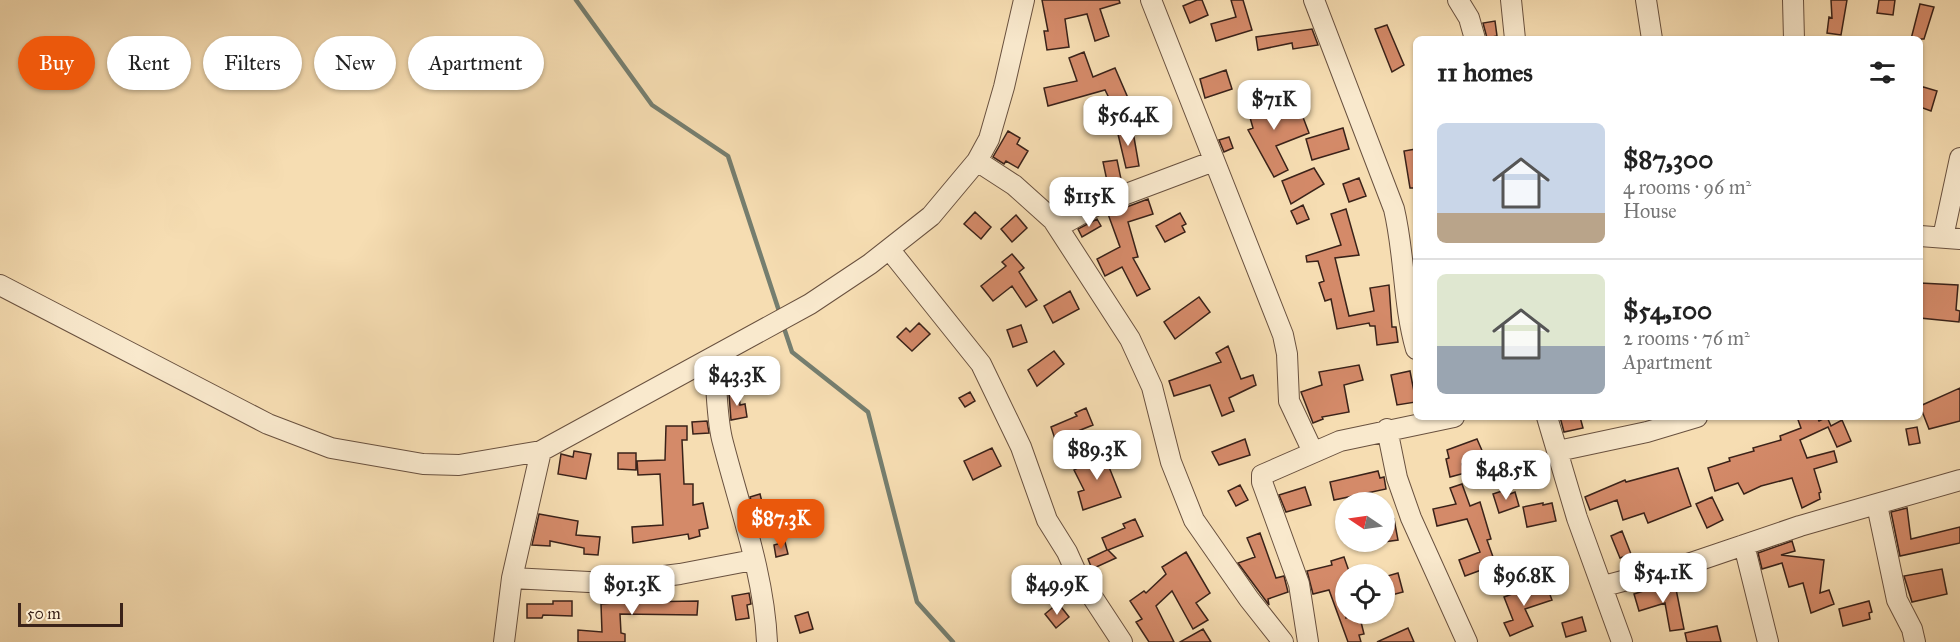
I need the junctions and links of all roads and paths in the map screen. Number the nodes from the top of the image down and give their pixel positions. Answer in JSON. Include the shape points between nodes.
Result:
{"nodes":[{"id":1,"x":1024,"y":0,"type":"edge"},
{"id":2,"x":1151,"y":0,"type":"edge"},
{"id":3,"x":1314,"y":0,"type":"edge"},
{"id":4,"x":1458,"y":0,"type":"edge"},
{"id":5,"x":1511,"y":0,"type":"edge"},
{"id":6,"x":1646,"y":0,"type":"edge"},
{"id":7,"x":1793,"y":0,"type":"edge"},
{"id":8,"x":1474,"y":36,"type":"edge"},
{"id":9,"x":1515,"y":36,"type":"edge"},
{"id":10,"x":1652,"y":36,"type":"edge"},
{"id":11,"x":1794,"y":36,"type":"edge"},
{"id":12,"x":1960,"y":158,"type":"edge"},
{"id":13,"x":976,"y":161,"type":"junction"},
{"id":14,"x":1214,"y":161,"type":"junction"},
{"id":15,"x":1058,"y":227,"type":"junction"},
{"id":16,"x":1923,"y":236,"type":"edge"},
{"id":17,"x":1952,"y":238,"type":"edge"},
{"id":18,"x":889,"y":249,"type":"junction"},
{"id":19,"x":0,"y":285,"type":"edge"},
{"id":20,"x":1413,"y":339,"type":"edge"},
{"id":21,"x":714,"y":357,"type":"junction"},
{"id":22,"x":1433,"y":420,"type":"edge"},
{"id":23,"x":1548,"y":420,"type":"edge"},
{"id":24,"x":1687,"y":420,"type":"edge"},
{"id":25,"x":1387,"y":429,"type":"junction"},
{"id":26,"x":540,"y":451,"type":"junction"},
{"id":27,"x":1558,"y":451,"type":"junction"},
{"id":28,"x":1313,"y":452,"type":"junction"},
{"id":29,"x":1960,"y":480,"type":"edge"},
{"id":30,"x":1876,"y":505,"type":"junction"},
{"id":31,"x":1744,"y":545,"type":"junction"},
{"id":32,"x":753,"y":560,"type":"junction"},
{"id":33,"x":512,"y":578,"type":"junction"},
{"id":34,"x":1604,"y":586,"type":"junction"},
{"id":35,"x":504,"y":642,"type":"edge"},
{"id":36,"x":767,"y":642,"type":"edge"},
{"id":37,"x":1122,"y":642,"type":"edge"},
{"id":38,"x":1283,"y":642,"type":"edge"},
{"id":39,"x":1308,"y":642,"type":"edge"},
{"id":40,"x":1467,"y":642,"type":"edge"},
{"id":41,"x":1622,"y":642,"type":"edge"},
{"id":42,"x":1768,"y":642,"type":"edge"},
{"id":43,"x":1915,"y":642,"type":"edge"}],
"edges":[{"from":1,"to":13,"type":"street","via":[[989,139]]},
{"from":2,"to":14,"type":"street"},
{"from":3,"to":20,"type":"street","via":[[1394,209]]},
{"from":4,"to":8,"type":"street"},
{"from":5,"to":9,"type":"street"},
{"from":6,"to":10,"type":"street"},
{"from":7,"to":11,"type":"street"},
{"from":12,"to":17,"type":"street"},
{"from":13,"to":15,"type":"street","via":[[1036,202]]},
{"from":13,"to":18,"type":"street","via":[[931,216]]},
{"from":14,"to":15,"type":"street","via":[[1097,205]]},
{"from":14,"to":28,"type":"street","via":[[1283,335],[1289,401]]},
{"from":15,"to":38,"type":"street","via":[[1140,357],[1152,387],[1171,462],[1194,520]]},
{"from":16,"to":17,"type":"street"},
{"from":18,"to":21,"type":"street","via":[[810,304]]},
{"from":18,"to":37,"type":"street","via":[[981,364],[1022,447],[1047,520]]},
{"from":19,"to":26,"type":"street","via":[[268,424],[331,448],[423,464],[459,465]]},
{"from":21,"to":26,"type":"street"},
{"from":21,"to":32,"type":"street","via":[[722,437]]},
{"from":22,"to":25,"type":"street"},
{"from":23,"to":27,"type":"street"},
{"from":24,"to":27,"type":"street"},
{"from":25,"to":28,"type":"street"},
{"from":25,"to":40,"type":"street","via":[[1397,478],[1411,518]]},
{"from":26,"to":33,"type":"street"},
{"from":27,"to":34,"type":"street","via":[[1577,518]]},
{"from":28,"to":39,"type":"street","via":[[1265,471],[1262,478],[1299,584]]},
{"from":29,"to":30,"type":"street"},
{"from":30,"to":31,"type":"street"},
{"from":30,"to":43,"type":"street","via":[[1898,600]]},
{"from":31,"to":34,"type":"street"},
{"from":31,"to":42,"type":"street"},
{"from":32,"to":33,"type":"street","via":[[608,583]]},
{"from":32,"to":36,"type":"street"},
{"from":33,"to":35,"type":"street"},
{"from":34,"to":41,"type":"street"}]}
